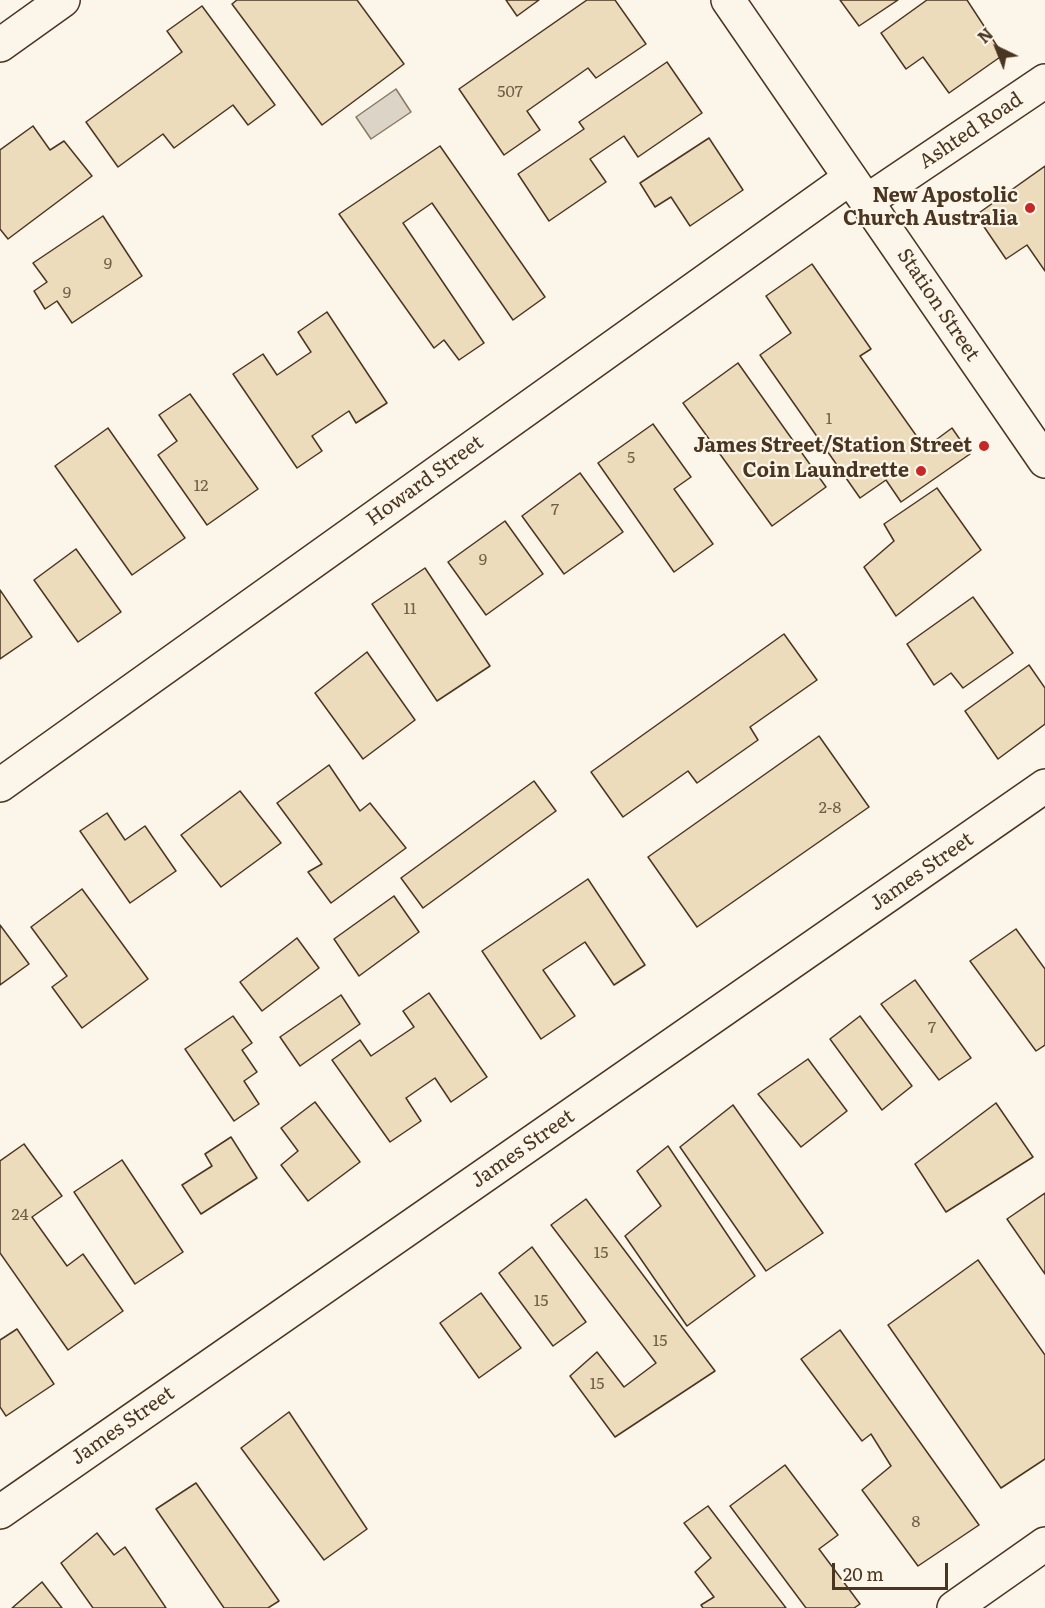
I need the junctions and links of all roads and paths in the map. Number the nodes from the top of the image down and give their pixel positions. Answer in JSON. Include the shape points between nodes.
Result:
{"nodes":[{"id":1,"x":63,"y":0,"type":"edge"},
{"id":2,"x":728,"y":0,"type":"edge"},
{"id":3,"x":0,"y":45,"type":"edge"},
{"id":4,"x":1045,"y":81,"type":"edge"},
{"id":5,"x":859,"y":190,"type":"junction"},
{"id":6,"x":1045,"y":461,"type":"edge"},
{"id":7,"x":0,"y":785,"type":"edge"},
{"id":8,"x":1045,"y":786,"type":"edge"},
{"id":9,"x":0,"y":1512,"type":"edge"},
{"id":10,"x":1045,"y":1544,"type":"edge"},
{"id":11,"x":954,"y":1608,"type":"edge"}],
"edges":[{"from":1,"to":3,"type":"street"},
{"from":2,"to":5,"type":"street","name":"Station Street"},
{"from":4,"to":5,"type":"street","name":"Ashted Road"},
{"from":5,"to":6,"type":"street","name":"Station Street"},
{"from":5,"to":7,"type":"street","name":"Howard Street"},
{"from":8,"to":9,"type":"street","name":"James Street"},
{"from":10,"to":11,"type":"street"}]}
